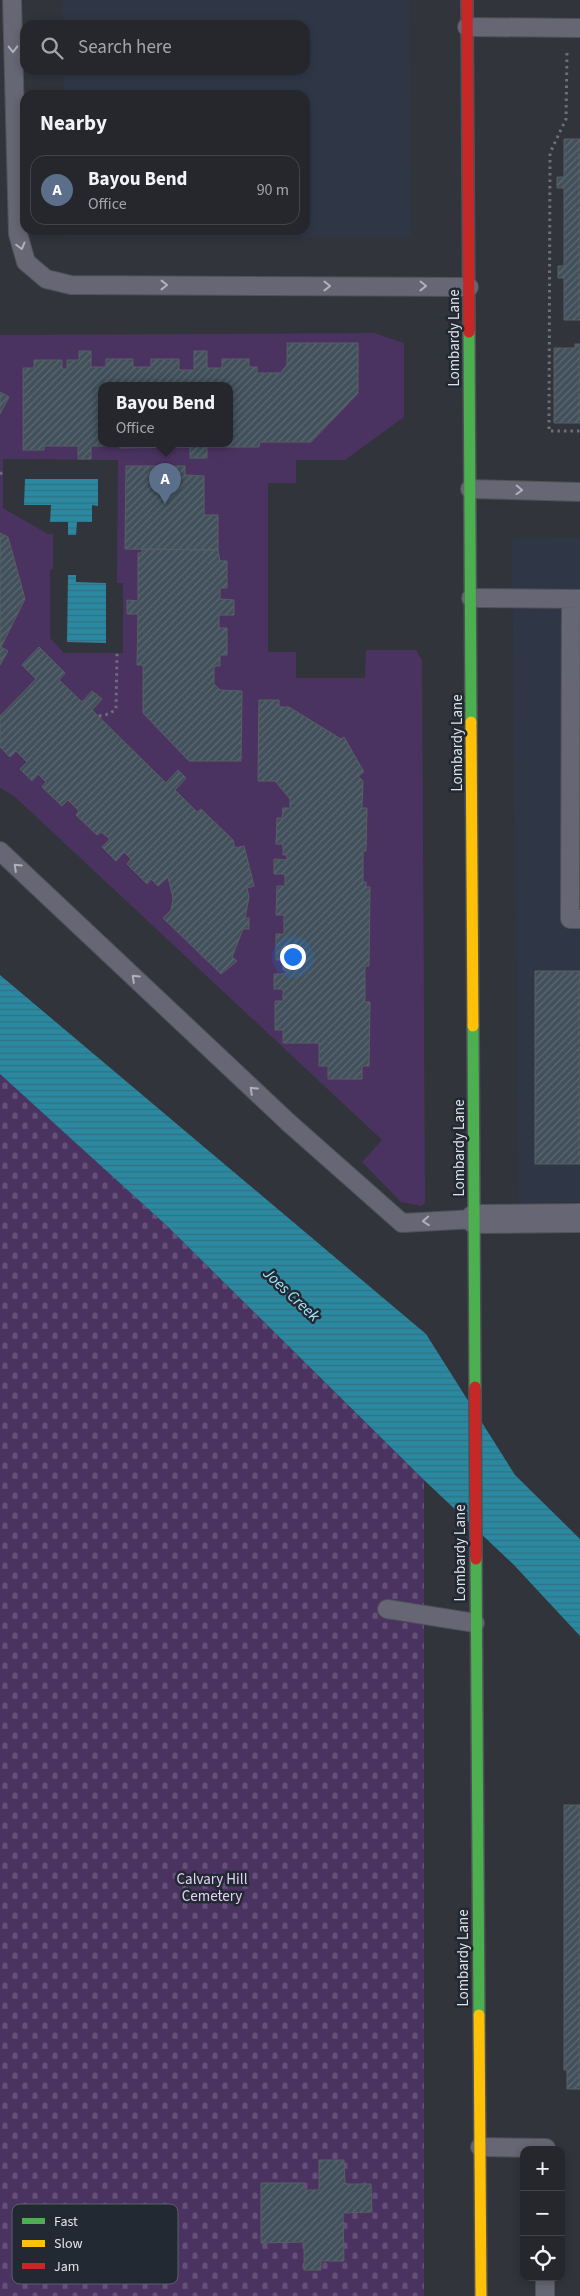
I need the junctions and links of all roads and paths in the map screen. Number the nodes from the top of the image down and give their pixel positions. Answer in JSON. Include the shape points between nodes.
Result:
{"nodes":[{"id":1,"x":12,"y":0,"type":"edge"},
{"id":2,"x":467,"y":0,"type":"edge"},
{"id":3,"x":467,"y":27,"type":"junction"},
{"id":4,"x":574,"y":28,"type":"edge"},
{"id":5,"x":469,"y":287,"type":"junction"},
{"id":6,"x":580,"y":431,"type":"edge"},
{"id":7,"x":470,"y":489,"type":"junction"},
{"id":8,"x":580,"y":492,"type":"edge"},
{"id":9,"x":471,"y":598,"type":"junction"},
{"id":10,"x":575,"y":599,"type":"edge"},
{"id":11,"x":117,"y":653,"type":"dead end"},
{"id":12,"x":99,"y":716,"type":"dead end"},
{"id":13,"x":0,"y":850,"type":"edge"},
{"id":14,"x":580,"y":919,"type":"edge"},
{"id":15,"x":475,"y":1218,"type":"junction"},
{"id":16,"x":580,"y":1218,"type":"edge"},
{"id":17,"x":387,"y":1609,"type":"dead end"},
{"id":18,"x":476,"y":1623,"type":"junction"},
{"id":19,"x":480,"y":2147,"type":"junction"},
{"id":20,"x":520,"y":2148,"type":"edge"},
{"id":21,"x":545,"y":2281,"type":"edge"},
{"id":22,"x":481,"y":2296,"type":"edge"},
{"id":23,"x":545,"y":2296,"type":"edge"}],
"edges":[{"from":1,"to":5,"type":"lane","one_way":true,"via":[[18,234],[26,262],[46,279],[71,285]]},
{"from":2,"to":3,"type":"main road","name":"Lombardy Lane"},
{"from":3,"to":4,"type":"lane"},
{"from":3,"to":5,"type":"main road","name":"Lombardy Lane"},
{"from":4,"to":6,"type":"path","via":[[566,119],[550,153],[549,431]]},
{"from":5,"to":7,"type":"main road","name":"Lombardy Lane"},
{"from":7,"to":8,"type":"lane","one_way":true},
{"from":7,"to":9,"type":"main road","name":"Lombardy Lane"},
{"from":9,"to":10,"type":"lane"},
{"from":9,"to":15,"type":"main road","name":"Lombardy Lane"},
{"from":10,"to":14,"type":"lane","via":[[570,919]]},
{"from":11,"to":12,"type":"path","via":[[116,709]]},
{"from":15,"to":13,"type":"lane","one_way":true,"via":[[402,1223],[288,1123]]},
{"from":15,"to":16,"type":"street"},
{"from":15,"to":18,"type":"main road","name":"Lombardy Lane"},
{"from":17,"to":18,"type":"lane"},
{"from":18,"to":19,"type":"main road","name":"Lombardy Lane"},
{"from":19,"to":20,"type":"lane"},
{"from":19,"to":22,"type":"main road","name":"Lombardy Lane"},
{"from":21,"to":23,"type":"lane"}]}
